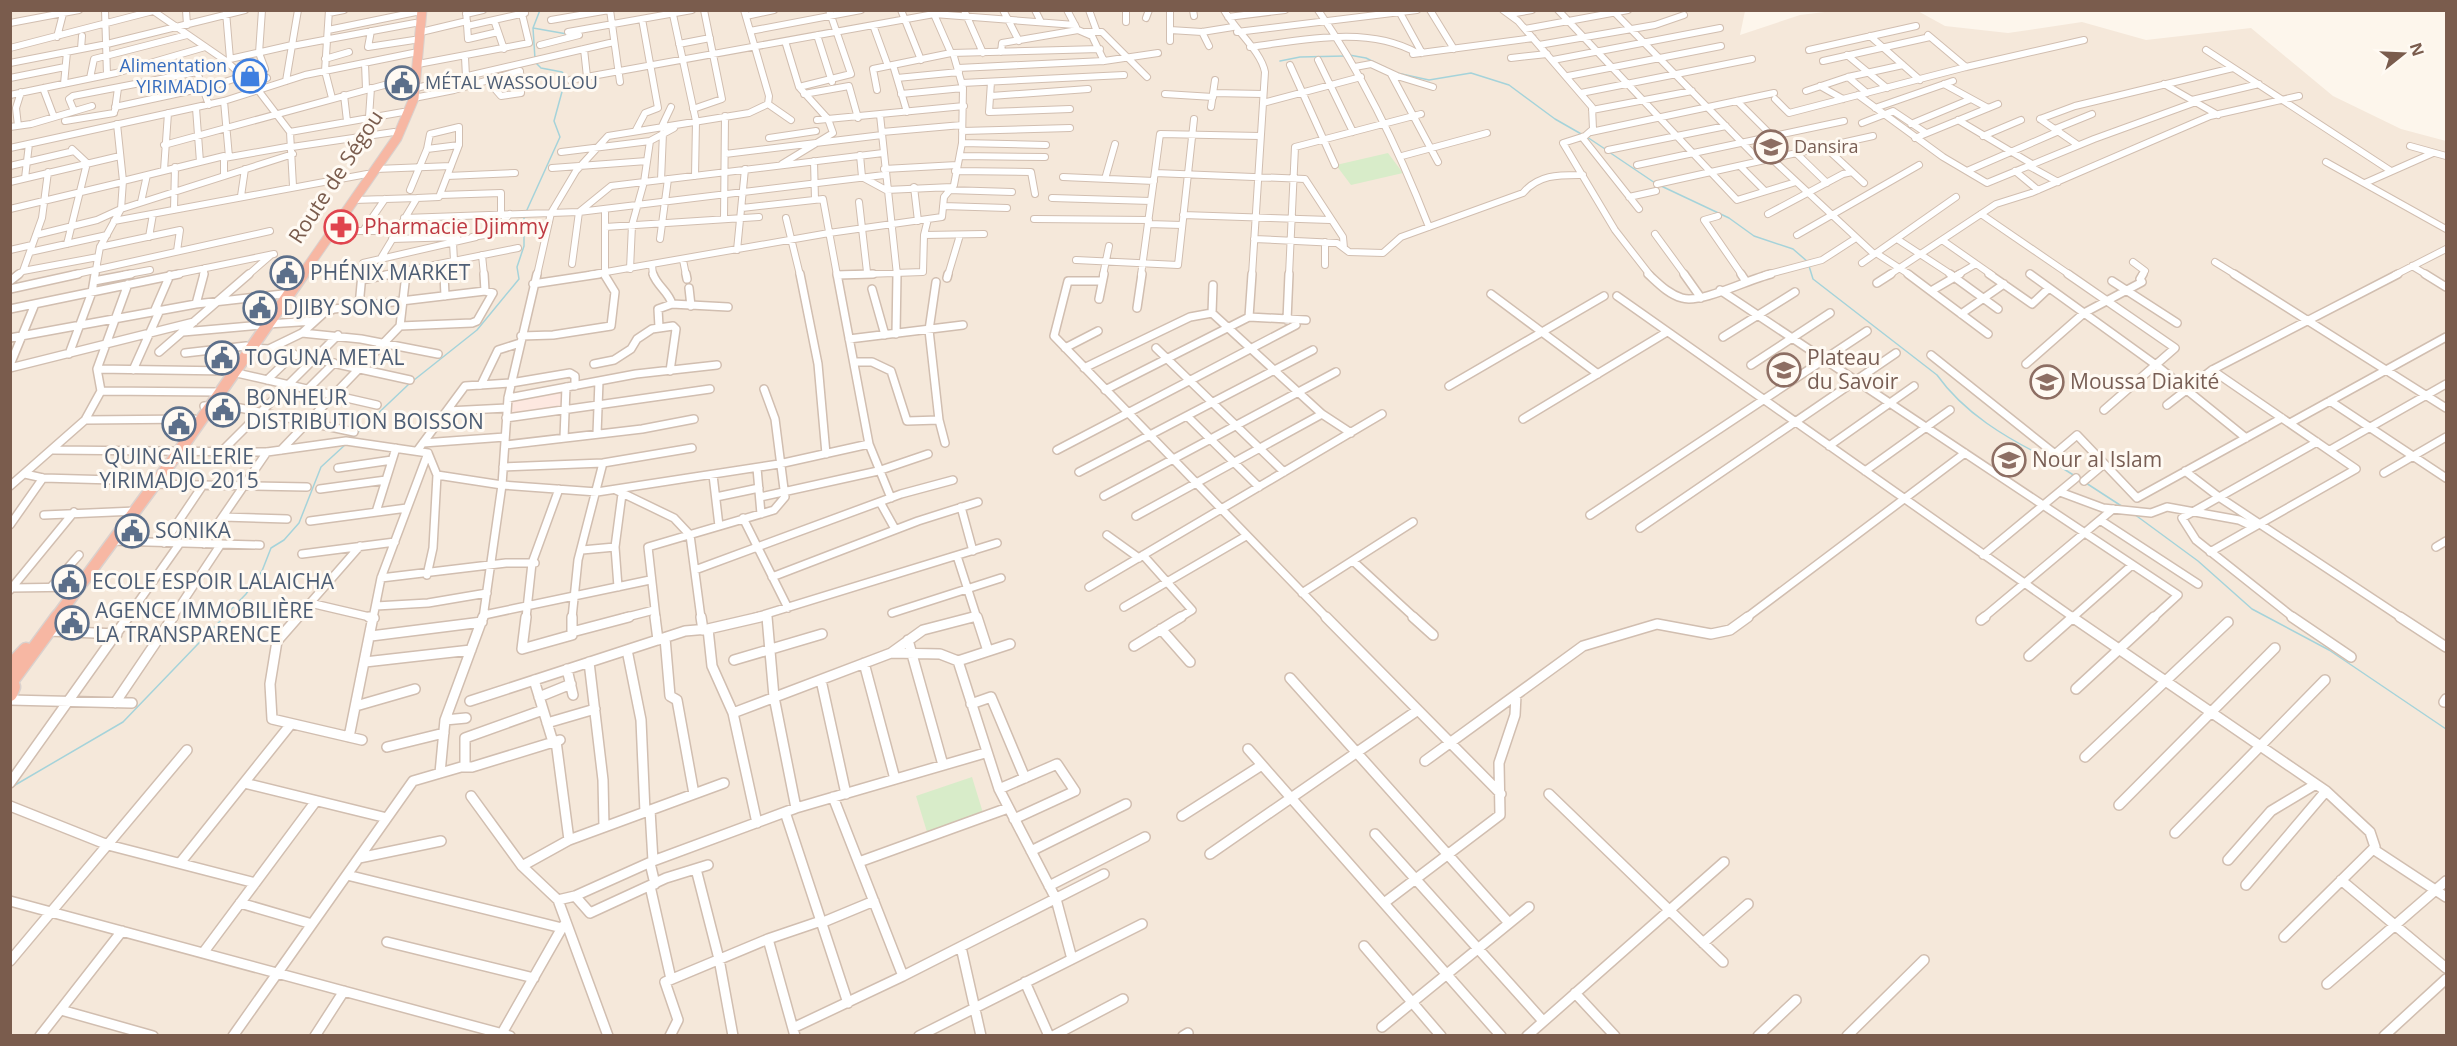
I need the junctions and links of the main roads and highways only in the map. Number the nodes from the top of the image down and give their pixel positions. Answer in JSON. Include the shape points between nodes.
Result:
{"nodes":[{"id":1,"x":419,"y":19,"type":"edge"},
{"id":2,"x":413,"y":88,"type":"junction"},
{"id":3,"x":371,"y":171,"type":"junction"},
{"id":4,"x":330,"y":231,"type":"junction"},
{"id":5,"x":264,"y":325,"type":"junction"},
{"id":6,"x":207,"y":406,"type":"junction"},
{"id":7,"x":176,"y":450,"type":"junction"},
{"id":8,"x":78,"y":587,"type":"junction"},
{"id":9,"x":10,"y":667,"type":"edge"},
{"id":10,"x":11,"y":681,"type":"edge"},
{"id":11,"x":10,"y":694,"type":"edge"}],
"edges":[{"from":1,"to":2,"type":"highway","name":"Route de Ségou","via":[[413,53]]},
{"from":1,"to":2,"type":"highway","name":"Route de Ségou"},
{"from":2,"to":3,"type":"highway","name":"Route de Ségou"},
{"from":2,"to":3,"type":"highway","name":"Route de Ségou","via":[[397,138]]},
{"from":3,"to":4,"type":"highway","name":"Route de Ségou"},
{"from":3,"to":4,"type":"highway","name":"Route de Ségou"},
{"from":4,"to":5,"type":"highway","name":"Route de Ségou"},
{"from":4,"to":5,"type":"highway","name":"Route de Ségou"},
{"from":5,"to":6,"type":"highway","name":"Route de Ségou"},
{"from":6,"to":7,"type":"highway","name":"Route de Ségou"},
{"from":6,"to":7,"type":"highway","name":"Route de Ségou","via":[[194,419]]},
{"from":7,"to":8,"type":"highway","name":"Route de Ségou"},
{"from":8,"to":9,"type":"highway","name":"Route de Ségou"},
{"from":8,"to":10,"type":"highway","name":"Route de Ségou"},
{"from":10,"to":11,"type":"highway","name":"Route de Ségou"}]}
